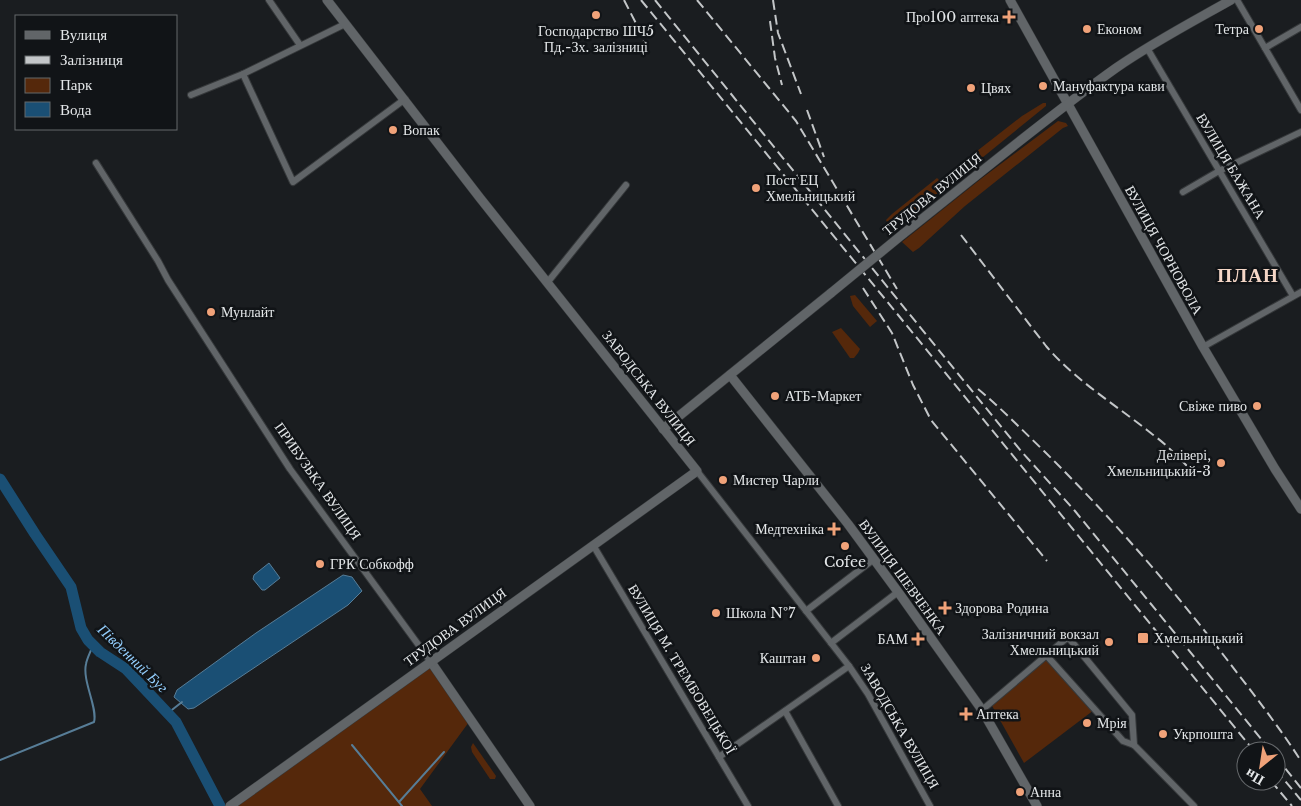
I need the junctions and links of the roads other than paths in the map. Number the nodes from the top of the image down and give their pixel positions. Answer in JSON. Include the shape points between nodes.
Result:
{"nodes":[{"id":1,"x":269,"y":0,"type":"edge"},
{"id":2,"x":327,"y":0,"type":"edge"},
{"id":3,"x":1010,"y":0,"type":"edge"},
{"id":4,"x":1230,"y":0,"type":"edge"},
{"id":5,"x":1237,"y":0,"type":"edge"},
{"id":6,"x":345,"y":24,"type":"junction"},
{"id":7,"x":1301,"y":27,"type":"edge"},
{"id":8,"x":300,"y":45,"type":"junction"},
{"id":9,"x":1147,"y":48,"type":"junction"},
{"id":10,"x":1265,"y":48,"type":"junction"},
{"id":11,"x":243,"y":74,"type":"junction"},
{"id":12,"x":191,"y":95,"type":"dead end"},
{"id":13,"x":405,"y":100,"type":"junction"},
{"id":14,"x":1067,"y":104,"type":"junction"},
{"id":15,"x":1301,"y":110,"type":"edge"},
{"id":16,"x":1301,"y":132,"type":"edge"},
{"id":17,"x":96,"y":163,"type":"dead end"},
{"id":18,"x":1219,"y":171,"type":"junction"},
{"id":19,"x":626,"y":186,"type":"dead end"},
{"id":20,"x":1183,"y":192,"type":"dead end"},
{"id":21,"x":547,"y":283,"type":"junction"},
{"id":22,"x":1301,"y":292,"type":"edge"},
{"id":23,"x":1293,"y":296,"type":"junction"},
{"id":24,"x":1203,"y":347,"type":"junction"},
{"id":25,"x":730,"y":375,"type":"junction"},
{"id":26,"x":663,"y":429,"type":"junction"},
{"id":27,"x":697,"y":471,"type":"junction"},
{"id":28,"x":1301,"y":509,"type":"edge"},
{"id":29,"x":593,"y":545,"type":"junction"},
{"id":30,"x":874,"y":559,"type":"junction"},
{"id":31,"x":898,"y":592,"type":"junction"},
{"id":32,"x":806,"y":611,"type":"junction"},
{"id":33,"x":831,"y":643,"type":"junction"},
{"id":34,"x":1047,"y":656,"type":"junction"},
{"id":35,"x":431,"y":662,"type":"junction"},
{"id":36,"x":849,"y":666,"type":"junction"},
{"id":37,"x":982,"y":710,"type":"junction"},
{"id":38,"x":785,"y":711,"type":"junction"},
{"id":39,"x":1134,"y":745,"type":"junction"},
{"id":40,"x":719,"y":757,"type":"junction"},
{"id":41,"x":230,"y":806,"type":"edge"},
{"id":42,"x":530,"y":806,"type":"edge"},
{"id":43,"x":748,"y":806,"type":"edge"},
{"id":44,"x":838,"y":806,"type":"edge"},
{"id":45,"x":930,"y":806,"type":"edge"},
{"id":46,"x":1038,"y":806,"type":"edge"},
{"id":47,"x":1194,"y":806,"type":"edge"}],
"edges":[{"from":1,"to":8,"type":"street"},
{"from":2,"to":6,"type":"street","name":"ЗАВОДСЬКА ВУЛИЦЯ"},
{"from":3,"to":14,"type":"street","name":"ВУЛИЦЯ ЧОРНОВОЛА"},
{"from":4,"to":9,"type":"street","name":"ТРУДОВА ВУЛИЦЯ"},
{"from":5,"to":10,"type":"street"},
{"from":6,"to":8,"type":"street"},
{"from":6,"to":13,"type":"street","name":"ЗАВОДСЬКА ВУЛИЦЯ"},
{"from":7,"to":10,"type":"street"},
{"from":8,"to":11,"type":"street"},
{"from":9,"to":14,"type":"street","name":"ТРУДОВА ВУЛИЦЯ"},
{"from":9,"to":18,"type":"street","name":"ВУЛИЦЯ БАЖАНА"},
{"from":10,"to":15,"type":"street"},
{"from":11,"to":12,"type":"street"},
{"from":11,"to":13,"type":"street","via":[[293,182]]},
{"from":13,"to":21,"type":"street","name":"ЗАВОДСЬКА ВУЛИЦЯ"},
{"from":14,"to":24,"type":"street","name":"ВУЛИЦЯ ЧОРНОВОЛА"},
{"from":14,"to":25,"type":"street","name":"ТРУДОВА ВУЛИЦЯ","bridge":true},
{"from":16,"to":18,"type":"street"},
{"from":17,"to":35,"type":"street","name":"ПРИБУЗЬКА ВУЛИЦЯ","via":[[290,469]]},
{"from":18,"to":20,"type":"street"},
{"from":18,"to":23,"type":"street","name":"ВУЛИЦЯ БАЖАНА"},
{"from":19,"to":21,"type":"street"},
{"from":21,"to":26,"type":"street","name":"ЗАВОДСЬКА ВУЛИЦЯ"},
{"from":22,"to":23,"type":"street"},
{"from":23,"to":24,"type":"street"},
{"from":24,"to":28,"type":"street","name":"ВУЛИЦЯ ЧОРНОВОЛА"},
{"from":25,"to":26,"type":"street","name":"ТРУДОВА ВУЛИЦЯ"},
{"from":25,"to":30,"type":"street","name":"ВУЛИЦЯ ШЕВЧЕНКА"},
{"from":26,"to":27,"type":"street","name":"ЗАВОДСЬКА ВУЛИЦЯ"},
{"from":27,"to":29,"type":"street","name":"ТРУДОВА ВУЛИЦЯ"},
{"from":27,"to":32,"type":"street","name":"ЗАВОДСЬКА ВУЛИЦЯ"},
{"from":29,"to":35,"type":"street","name":"ТРУДОВА ВУЛИЦЯ"},
{"from":29,"to":40,"type":"street","name":"ВУЛИЦЯ М. ТРЕМБОВЕЦЬКОЇ"},
{"from":30,"to":31,"type":"street","name":"ВУЛИЦЯ ШЕВЧЕНКА"},
{"from":30,"to":32,"type":"street"},
{"from":31,"to":33,"type":"street"},
{"from":31,"to":37,"type":"street","name":"ВУЛИЦЯ ШЕВЧЕНКА"},
{"from":32,"to":33,"type":"street","name":"ЗАВОДСЬКА ВУЛИЦЯ"},
{"from":33,"to":36,"type":"street","name":"ЗАВОДСЬКА ВУЛИЦЯ"},
{"from":34,"to":37,"type":"street"},
{"from":34,"to":39,"type":"street","via":[[1123,741]]},
{"from":34,"to":39,"type":"street","via":[[1068,638],[1132,715]]},
{"from":35,"to":41,"type":"street","name":"ТРУДОВА ВУЛИЦЯ"},
{"from":35,"to":42,"type":"street","name":"ПРИБУЗЬКА ВУЛИЦЯ"},
{"from":36,"to":38,"type":"street"},
{"from":36,"to":45,"type":"street","name":"ЗАВОДСЬКА ВУЛИЦЯ"},
{"from":37,"to":46,"type":"street","name":"ВУЛИЦЯ ШЕВЧЕНКА"},
{"from":38,"to":40,"type":"street"},
{"from":38,"to":44,"type":"street"},
{"from":39,"to":47,"type":"street"},
{"from":40,"to":43,"type":"street","name":"ВУЛИЦЯ М. ТРЕМБОВЕЦЬКОЇ"}]}
